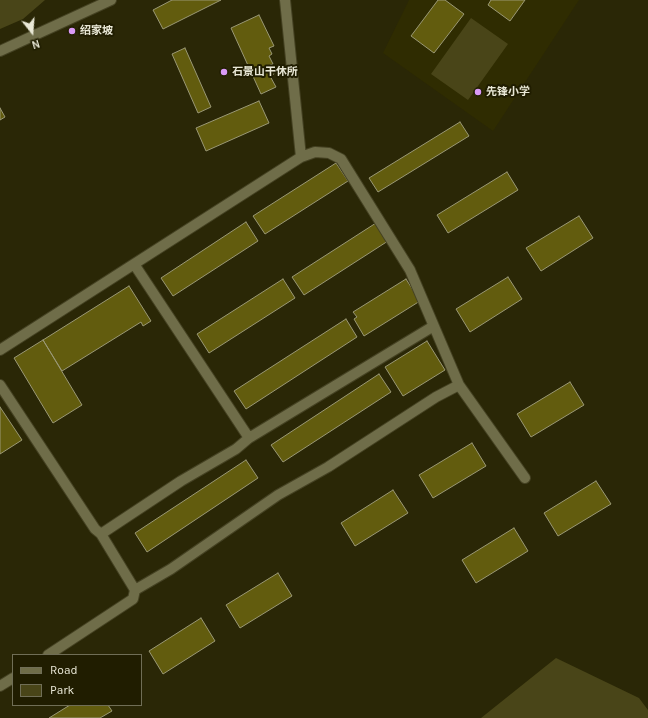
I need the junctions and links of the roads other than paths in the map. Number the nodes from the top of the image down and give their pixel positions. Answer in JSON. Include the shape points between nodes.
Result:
{"nodes":[{"id":1,"x":111,"y":0,"type":"edge"},
{"id":2,"x":285,"y":0,"type":"edge"},
{"id":3,"x":0,"y":51,"type":"edge"},
{"id":4,"x":301,"y":157,"type":"junction"},
{"id":5,"x":134,"y":264,"type":"junction"},
{"id":6,"x":432,"y":327,"type":"dead end"},
{"id":7,"x":0,"y":350,"type":"edge"},
{"id":8,"x":0,"y":385,"type":"edge"},
{"id":9,"x":460,"y":385,"type":"junction"},
{"id":10,"x":249,"y":438,"type":"junction"},
{"id":11,"x":526,"y":478,"type":"dead end"},
{"id":12,"x":101,"y":534,"type":"junction"},
{"id":13,"x":135,"y":590,"type":"junction"},
{"id":14,"x":50,"y":654,"type":"edge"},
{"id":15,"x":12,"y":679,"type":"edge"},
{"id":16,"x":0,"y":686,"type":"edge"}],
"edges":[{"from":1,"to":3,"type":"street"},
{"from":2,"to":4,"type":"street"},
{"from":4,"to":5,"type":"street"},
{"from":4,"to":9,"type":"street","via":[[315,152],[329,153],[341,159],[410,270]]},
{"from":5,"to":7,"type":"street"},
{"from":5,"to":10,"type":"street"},
{"from":6,"to":10,"type":"street"},
{"from":8,"to":12,"type":"street","via":[[95,529]]},
{"from":9,"to":11,"type":"street"},
{"from":9,"to":13,"type":"street","via":[[436,396],[278,495],[171,569]]},
{"from":10,"to":12,"type":"street","via":[[236,449],[180,481]]},
{"from":12,"to":13,"type":"street"},
{"from":13,"to":14,"type":"street","via":[[133,599]]},
{"from":15,"to":16,"type":"street"}]}
